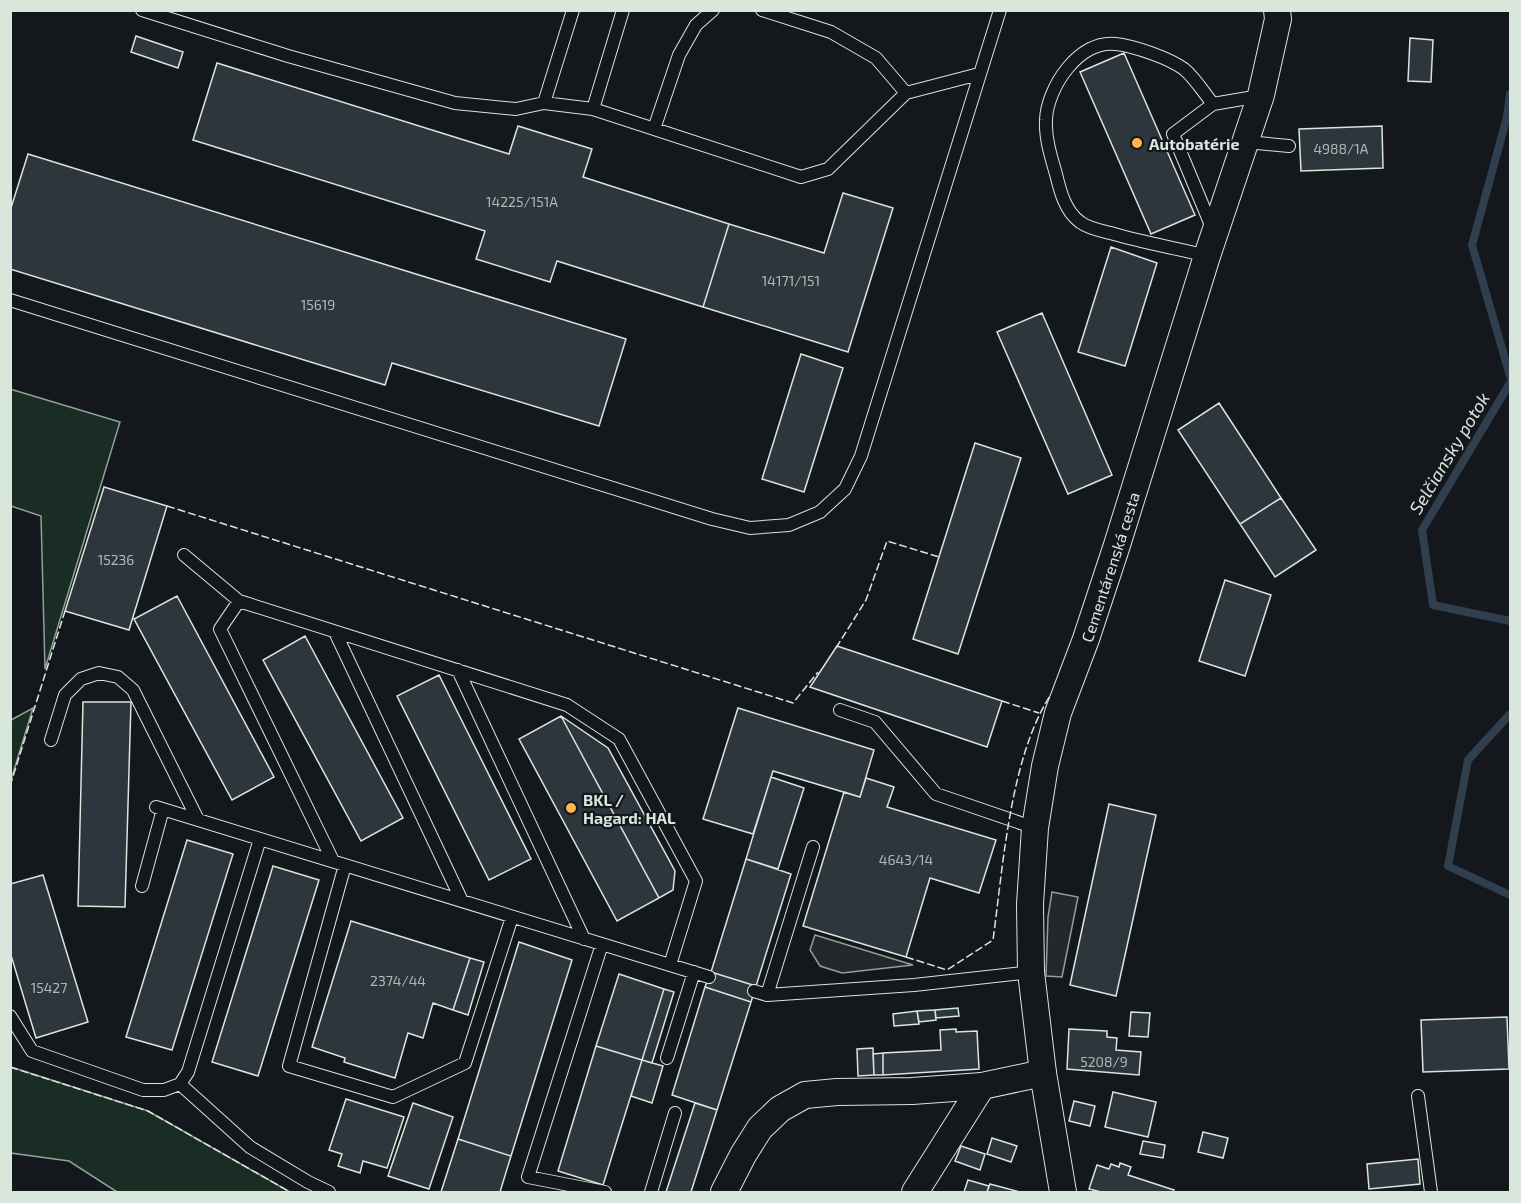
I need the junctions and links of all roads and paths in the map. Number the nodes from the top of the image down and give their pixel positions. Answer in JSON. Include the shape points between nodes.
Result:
{"nodes":[{"id":1,"x":142,"y":10,"type":"edge"},
{"id":2,"x":573,"y":10,"type":"edge"},
{"id":3,"x":623,"y":10,"type":"edge"},
{"id":4,"x":713,"y":10,"type":"edge"},
{"id":5,"x":762,"y":10,"type":"edge"},
{"id":6,"x":1000,"y":10,"type":"edge"},
{"id":7,"x":1277,"y":10,"type":"edge"},
{"id":8,"x":979,"y":74,"type":"junction"},
{"id":9,"x":906,"y":93,"type":"junction"},
{"id":10,"x":1261,"y":96,"type":"junction"},
{"id":11,"x":544,"y":103,"type":"junction"},
{"id":12,"x":1213,"y":104,"type":"junction"},
{"id":13,"x":593,"y":109,"type":"junction"},
{"id":14,"x":654,"y":129,"type":"junction"},
{"id":15,"x":1247,"y":142,"type":"junction"},
{"id":16,"x":1289,"y":146,"type":"dead end"},
{"id":17,"x":1211,"y":245,"type":"junction"},
{"id":18,"x":10,"y":300,"type":"edge"},
{"id":19,"x":184,"y":555,"type":"dead end"},
{"id":20,"x":239,"y":602,"type":"junction"},
{"id":21,"x":335,"y":632,"type":"junction"},
{"id":22,"x":458,"y":670,"type":"junction"},
{"id":23,"x":840,"y":710,"type":"dead end"},
{"id":24,"x":51,"y":740,"type":"dead end"},
{"id":25,"x":198,"y":820,"type":"junction"},
{"id":26,"x":1035,"y":828,"type":"junction"},
{"id":27,"x":260,"y":839,"type":"junction"},
{"id":28,"x":813,"y":847,"type":"dead end"},
{"id":29,"x":333,"y":861,"type":"junction"},
{"id":30,"x":345,"y":865,"type":"junction"},
{"id":31,"x":142,"y":886,"type":"dead end"},
{"id":32,"x":462,"y":901,"type":"junction"},
{"id":33,"x":512,"y":917,"type":"junction"},
{"id":34,"x":584,"y":939,"type":"junction"},
{"id":35,"x":602,"y":944,"type":"junction"},
{"id":36,"x":670,"y":965,"type":"junction"},
{"id":37,"x":694,"y":972,"type":"junction"},
{"id":38,"x":1031,"y":972,"type":"junction"},
{"id":39,"x":709,"y":977,"type":"dead end"},
{"id":40,"x":754,"y":991,"type":"dead end"},
{"id":41,"x":767,"y":995,"type":"junction"},
{"id":42,"x":10,"y":1016,"type":"edge"},
{"id":43,"x":667,"y":1058,"type":"dead end"},
{"id":44,"x":1043,"y":1073,"type":"junction"},
{"id":45,"x":180,"y":1084,"type":"junction"},
{"id":46,"x":982,"y":1086,"type":"junction"},
{"id":47,"x":1418,"y":1096,"type":"dead end"},
{"id":48,"x":675,"y":1113,"type":"dead end"},
{"id":49,"x":329,"y":1192,"type":"edge"},
{"id":50,"x":605,"y":1192,"type":"edge"},
{"id":51,"x":651,"y":1192,"type":"edge"},
{"id":52,"x":724,"y":1192,"type":"edge"},
{"id":53,"x":915,"y":1192,"type":"edge"},
{"id":54,"x":1063,"y":1192,"type":"edge"},
{"id":55,"x":1431,"y":1192,"type":"edge"}],
"edges":[{"from":1,"to":11,"type":"lane","via":[[455,103],[516,109]]},
{"from":2,"to":11,"type":"lane"},
{"from":3,"to":13,"type":"lane"},
{"from":4,"to":14,"type":"lane","via":[[696,25],[679,55]]},
{"from":5,"to":9,"type":"lane","via":[[831,32],[876,57]]},
{"from":6,"to":8,"type":"lane"},
{"from":7,"to":10,"type":"street","name":"Cementárenská cesta"},
{"from":8,"to":9,"type":"lane"},
{"from":8,"to":18,"type":"lane","via":[[861,456],[846,489],[820,512],[789,525],[750,528],[712,519]]},
{"from":9,"to":14,"type":"lane","via":[[828,169],[801,177]]},
{"from":10,"to":12,"type":"lane"},
{"from":10,"to":15,"type":"street","name":"Cementárenská cesta"},
{"from":11,"to":13,"type":"lane"},
{"from":12,"to":17,"type":"lane","via":[[1173,134]]},
{"from":12,"to":17,"type":"lane","via":[[1185,70],[1154,54],[1115,43],[1097,46],[1064,71],[1052,93],[1046,120],[1049,149],[1062,194],[1080,222],[1144,242]]},
{"from":13,"to":14,"type":"lane"},
{"from":15,"to":16,"type":"lane"},
{"from":15,"to":17,"type":"street","name":"Cementárenská cesta"},
{"from":17,"to":26,"type":"street","name":"Cementárenská cesta","via":[[1118,545],[1058,713]]},
{"from":19,"to":20,"type":"lane"},
{"from":20,"to":21,"type":"lane"},
{"from":20,"to":29,"type":"lane","via":[[220,629]]},
{"from":21,"to":22,"type":"lane"},
{"from":21,"to":32,"type":"lane"},
{"from":22,"to":34,"type":"lane"},
{"from":22,"to":36,"type":"lane","via":[[567,705],[619,739],[696,881]]},
{"from":23,"to":26,"type":"lane","via":[[875,722],[936,794]]},
{"from":24,"to":25,"type":"lane","via":[[65,695],[81,679],[99,673],[118,677],[133,690]]},
{"from":25,"to":27,"type":"lane"},
{"from":25,"to":31,"type":"lane","via":[[160,808]]},
{"from":26,"to":38,"type":"street","name":"Cementárenská cesta"},
{"from":27,"to":29,"type":"lane"},
{"from":27,"to":45,"type":"lane","via":[[188,1072]]},
{"from":28,"to":41,"type":"lane"},
{"from":29,"to":30,"type":"lane"},
{"from":30,"to":32,"type":"lane"},
{"from":30,"to":33,"type":"lane","via":[[289,1066],[393,1097],[465,1063]]},
{"from":32,"to":33,"type":"lane"},
{"from":33,"to":34,"type":"lane"},
{"from":34,"to":35,"type":"lane"},
{"from":35,"to":36,"type":"lane"},
{"from":35,"to":50,"type":"lane","via":[[528,1177]]},
{"from":36,"to":37,"type":"lane"},
{"from":37,"to":39,"type":"lane"},
{"from":37,"to":43,"type":"lane"},
{"from":38,"to":41,"type":"lane"},
{"from":38,"to":44,"type":"street","name":"Cementárenská cesta"},
{"from":40,"to":41,"type":"lane"},
{"from":42,"to":45,"type":"lane","via":[[32,1052],[143,1090],[164,1090]]},
{"from":44,"to":46,"type":"street"},
{"from":44,"to":54,"type":"street","name":"Cementárenská cesta"},
{"from":45,"to":49,"type":"lane","via":[[250,1147]]},
{"from":46,"to":52,"type":"street","via":[[805,1095],[780,1109],[760,1128]]},
{"from":46,"to":53,"type":"street"},
{"from":47,"to":55,"type":"lane"},
{"from":48,"to":51,"type":"lane"}]}
